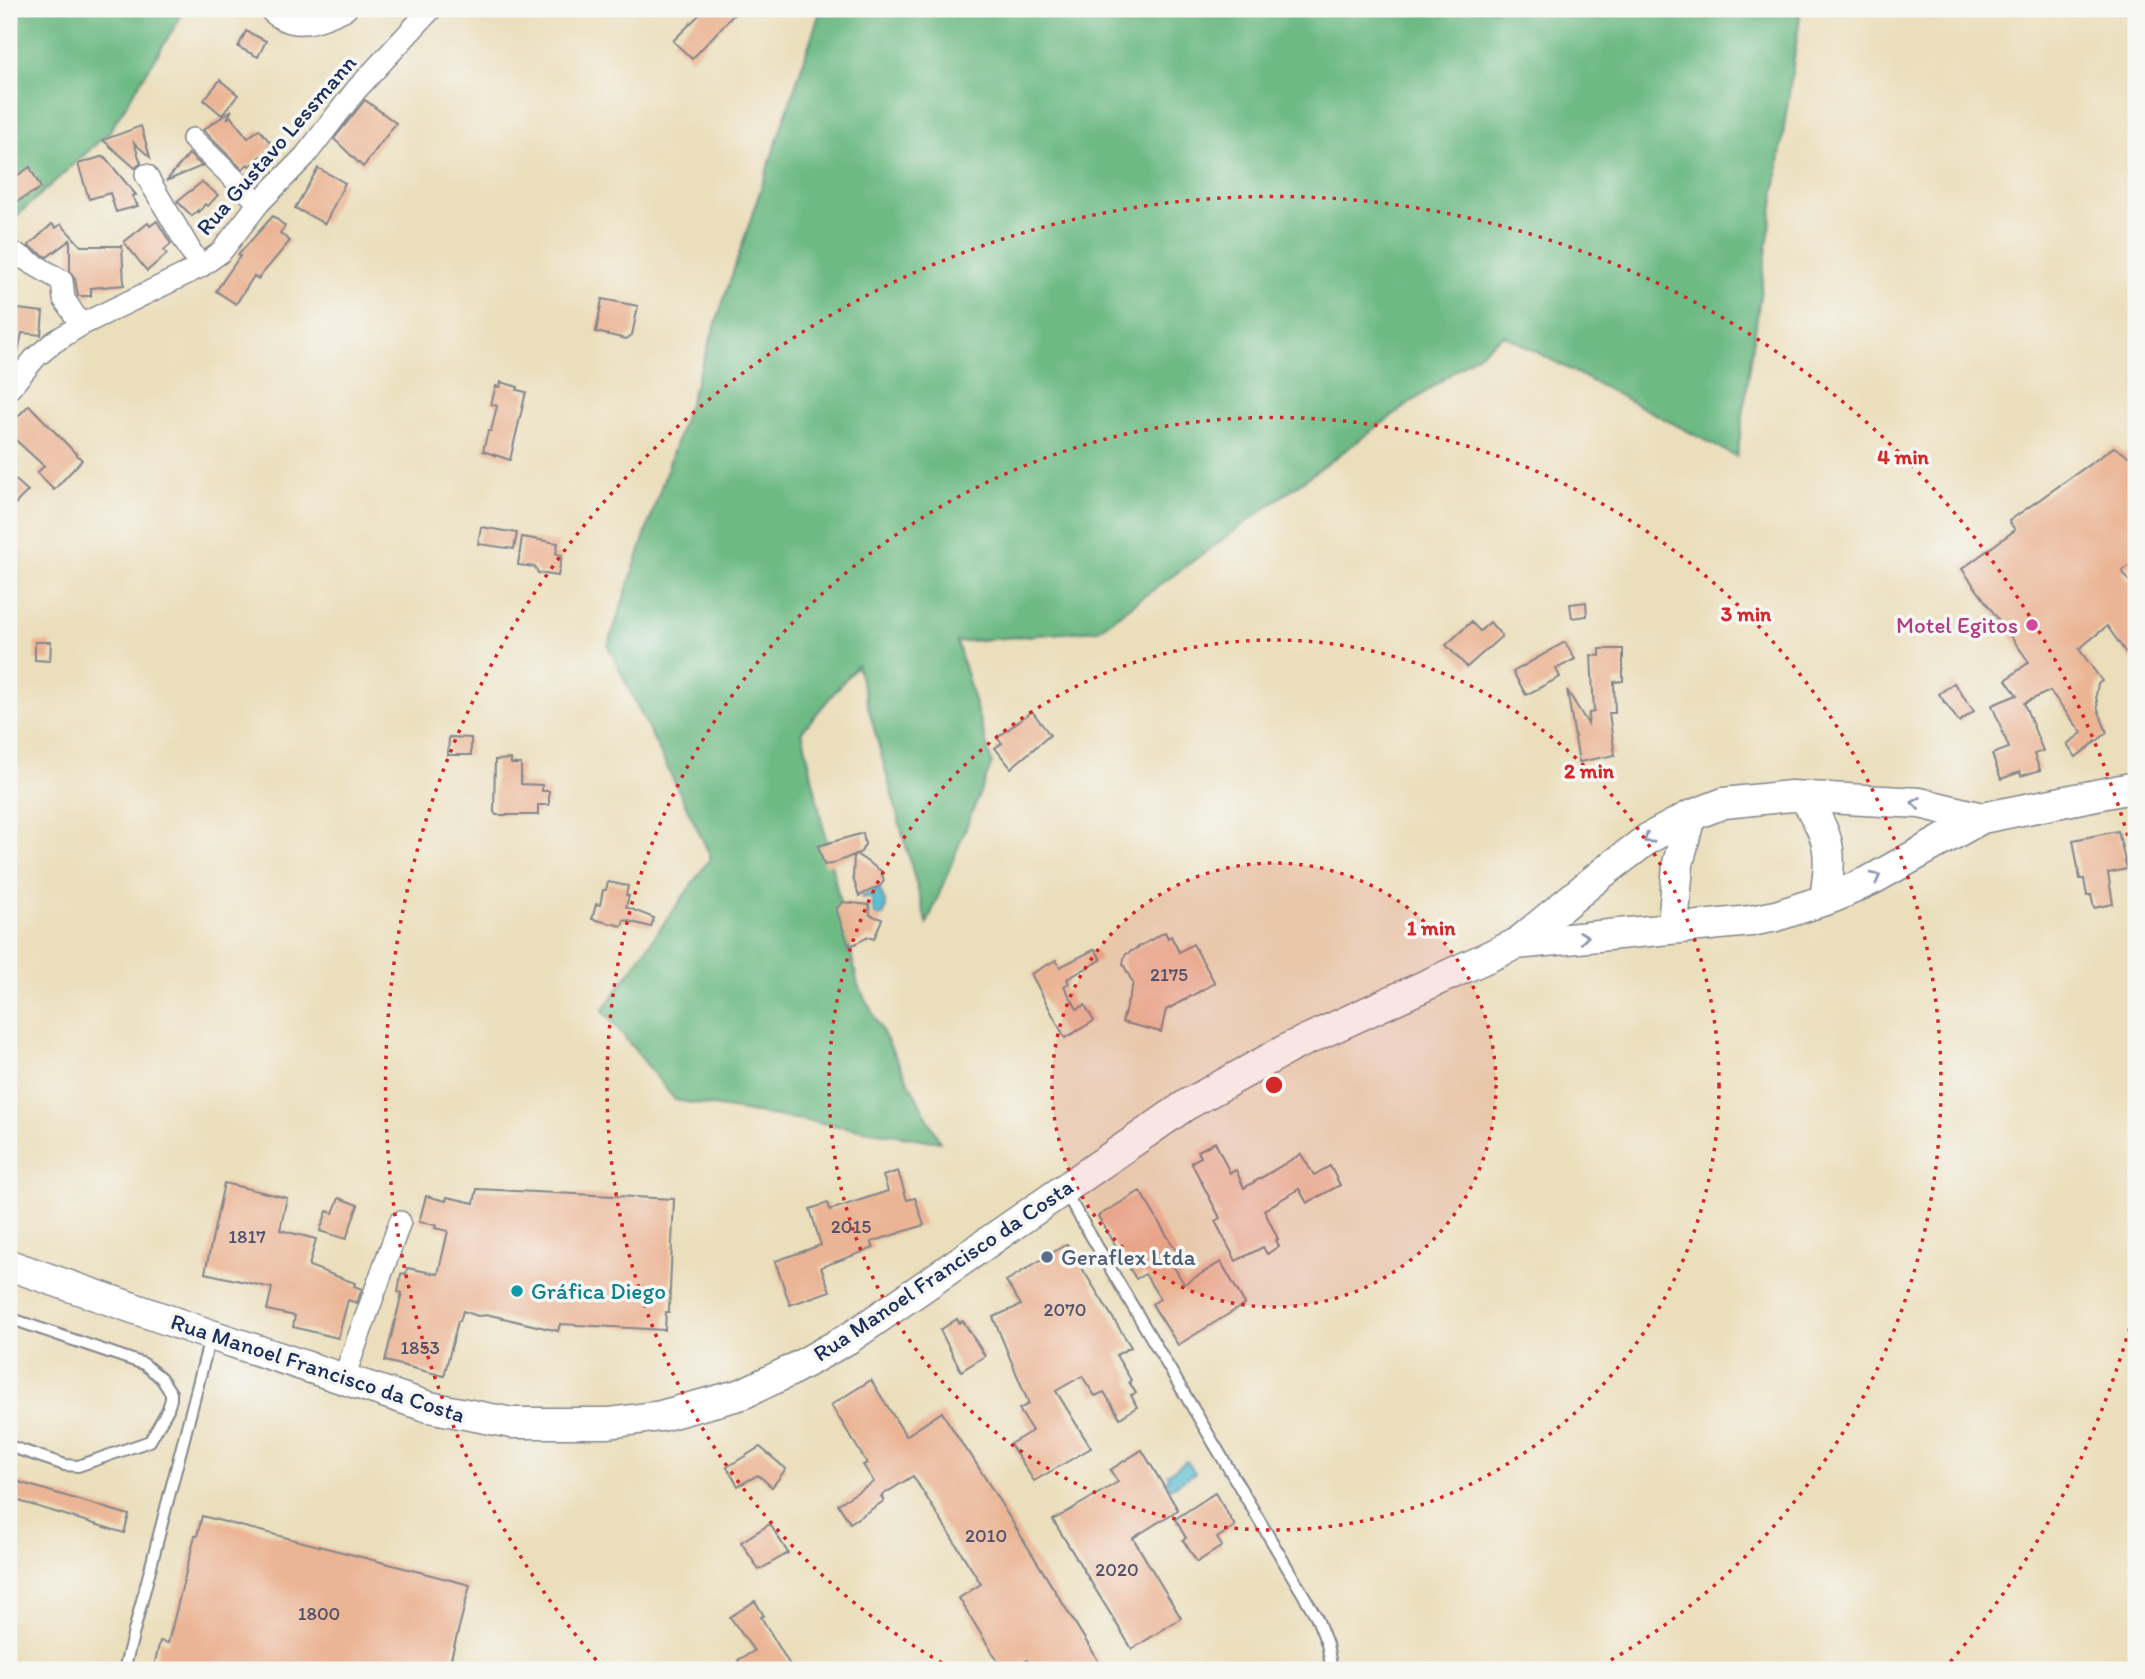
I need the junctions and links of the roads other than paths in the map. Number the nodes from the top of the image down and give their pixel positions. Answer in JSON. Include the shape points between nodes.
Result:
{"nodes":[{"id":1,"x":269,"y":9,"type":"edge"},
{"id":2,"x":346,"y":9,"type":"edge"},
{"id":3,"x":432,"y":9,"type":"edge"},
{"id":4,"x":193,"y":139,"type":"dead end"},
{"id":5,"x":146,"y":175,"type":"dead end"},
{"id":6,"x":259,"y":203,"type":"junction"},
{"id":7,"x":18,"y":255,"type":"dead end"},
{"id":8,"x":200,"y":267,"type":"junction"},
{"id":9,"x":81,"y":325,"type":"junction"},
{"id":10,"x":9,"y":389,"type":"edge"},
{"id":11,"x":2136,"y":787,"type":"edge"},
{"id":12,"x":1805,"y":797,"type":"junction"},
{"id":13,"x":1690,"y":816,"type":"junction"},
{"id":14,"x":1982,"y":818,"type":"junction"},
{"id":15,"x":1825,"y":900,"type":"junction"},
{"id":16,"x":1673,"y":928,"type":"junction"},
{"id":17,"x":1516,"y":944,"type":"junction"},
{"id":18,"x":1064,"y":1189,"type":"junction"},
{"id":19,"x":400,"y":1222,"type":"dead end"},
{"id":20,"x":9,"y":1265,"type":"edge"},
{"id":21,"x":9,"y":1318,"type":"edge"},
{"id":22,"x":211,"y":1335,"type":"junction"},
{"id":23,"x":343,"y":1380,"type":"junction"},
{"id":24,"x":168,"y":1409,"type":"junction"},
{"id":25,"x":190,"y":1416,"type":"junction"},
{"id":26,"x":9,"y":1446,"type":"edge"},
{"id":27,"x":124,"y":1670,"type":"edge"},
{"id":28,"x":1332,"y":1670,"type":"edge"}],
"edges":[{"from":1,"to":2,"type":"street","via":[[293,23],[315,23]]},
{"from":3,"to":6,"type":"street","name":"Rua Gustavo Lessmann"},
{"from":4,"to":6,"type":"street"},
{"from":5,"to":8,"type":"street"},
{"from":6,"to":8,"type":"street","name":"Rua Gustavo Lessmann","via":[[221,252]]},
{"from":7,"to":9,"type":"street","via":[[62,281],[64,299]]},
{"from":8,"to":9,"type":"street","name":"Rua Gustavo Lessmann"},
{"from":9,"to":10,"type":"street","name":"Rua Gustavo Lessmann","via":[[36,357]]},
{"from":11,"to":14,"type":"main road","name":"Rua Manoel Francisco da Costa"},
{"from":12,"to":13,"type":"main road","name":"Rua Manoel Francisco da Costa","via":[[1724,803]]},
{"from":14,"to":12,"type":"main road","name":"Rua Manoel Francisco da Costa","one_way":true,"via":[[1920,803]]},
{"from":12,"to":15,"type":"main road","via":[[1828,841]]},
{"from":13,"to":16,"type":"main road","via":[[1678,864]]},
{"from":13,"to":17,"type":"main road","name":"Rua Manoel Francisco da Costa","one_way":true,"via":[[1649,838]]},
{"from":15,"to":14,"type":"main road","name":"Rua Manoel Francisco da Costa","one_way":true,"via":[[1873,879]]},
{"from":15,"to":16,"type":"main road","name":"Rua Manoel Francisco da Costa","via":[[1751,921]]},
{"from":17,"to":16,"type":"main road","name":"Rua Manoel Francisco da Costa","one_way":true},
{"from":17,"to":18,"type":"main road","name":"Rua Manoel Francisco da Costa","via":[[1253,1066],[1186,1105]]},
{"from":18,"to":23,"type":"main road","name":"Rua Manoel Francisco da Costa","via":[[851,1337],[742,1394],[698,1407],[609,1423],[512,1423],[429,1407]]},
{"from":18,"to":28,"type":"lane","via":[[1316,1616]]},
{"from":19,"to":23,"type":"street"},
{"from":20,"to":22,"type":"main road","name":"Rua Manoel Francisco da Costa"},
{"from":21,"to":24,"type":"lane","via":[[144,1364],[171,1393]]},
{"from":22,"to":23,"type":"main road","name":"Rua Manoel Francisco da Costa"},
{"from":22,"to":25,"type":"lane"},
{"from":24,"to":25,"type":"lane"},
{"from":24,"to":26,"type":"lane","via":[[150,1441],[78,1466]]},
{"from":25,"to":27,"type":"lane"}]}
